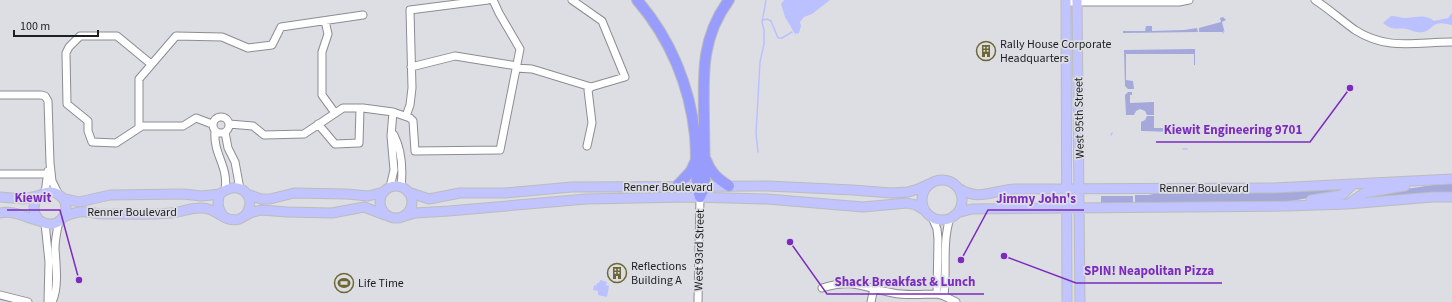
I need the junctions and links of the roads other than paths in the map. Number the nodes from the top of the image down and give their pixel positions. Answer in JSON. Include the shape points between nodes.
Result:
{"nodes":[{"id":1,"x":488,"y":0,"type":"edge"},
{"id":2,"x":493,"y":0,"type":"edge"},
{"id":3,"x":572,"y":0,"type":"edge"},
{"id":4,"x":637,"y":0,"type":"edge"},
{"id":5,"x":729,"y":0,"type":"edge"},
{"id":6,"x":1189,"y":0,"type":"edge"},
{"id":7,"x":1315,"y":0,"type":"edge"},
{"id":8,"x":1066,"y":1,"type":"edge"},
{"id":9,"x":1077,"y":1,"type":"edge"},
{"id":10,"x":363,"y":15,"type":"dead end"},
{"id":11,"x":325,"y":21,"type":"junction"},
{"id":12,"x":1452,"y":42,"type":"edge"},
{"id":13,"x":151,"y":64,"type":"junction"},
{"id":14,"x":411,"y":67,"type":"junction"},
{"id":15,"x":517,"y":67,"type":"junction"},
{"id":16,"x":591,"y":86,"type":"junction"},
{"id":17,"x":0,"y":95,"type":"edge"},
{"id":18,"x":360,"y":108,"type":"junction"},
{"id":19,"x":393,"y":112,"type":"junction"},
{"id":20,"x":335,"y":113,"type":"junction"},
{"id":21,"x":406,"y":116,"type":"junction"},
{"id":22,"x":229,"y":124,"type":"junction"},
{"id":23,"x":318,"y":124,"type":"junction"},
{"id":24,"x":214,"y":127,"type":"junction"},
{"id":25,"x":139,"y":128,"type":"junction"},
{"id":26,"x":392,"y":130,"type":"junction"},
{"id":27,"x":225,"y":132,"type":"junction"},
{"id":28,"x":587,"y":146,"type":"dead end"},
{"id":29,"x":700,"y":155,"type":"junction"},
{"id":30,"x":50,"y":163,"type":"junction"},
{"id":31,"x":0,"y":174,"type":"edge"},
{"id":32,"x":48,"y":174,"type":"junction"},
{"id":33,"x":1450,"y":179,"type":"edge"},
{"id":34,"x":929,"y":184,"type":"junction"},
{"id":35,"x":1353,"y":184,"type":"junction"},
{"id":36,"x":701,"y":186,"type":"junction"},
{"id":37,"x":729,"y":186,"type":"junction"},
{"id":38,"x":676,"y":187,"type":"junction"},
{"id":39,"x":958,"y":188,"type":"junction"},
{"id":40,"x":405,"y":189,"type":"junction"},
{"id":41,"x":1066,"y":189,"type":"junction"},
{"id":42,"x":1080,"y":189,"type":"junction"},
{"id":43,"x":387,"y":190,"type":"junction"},
{"id":44,"x":223,"y":192,"type":"junction"},
{"id":45,"x":244,"y":192,"type":"junction"},
{"id":46,"x":42,"y":194,"type":"junction"},
{"id":47,"x":60,"y":196,"type":"junction"},
{"id":48,"x":0,"y":197,"type":"edge"},
{"id":49,"x":700,"y":197,"type":"junction"},
{"id":50,"x":1452,"y":197,"type":"edge"},
{"id":51,"x":1348,"y":204,"type":"junction"},
{"id":52,"x":1276,"y":206,"type":"junction"},
{"id":53,"x":1067,"y":208,"type":"junction"},
{"id":54,"x":1080,"y":208,"type":"junction"},
{"id":55,"x":924,"y":210,"type":"junction"},
{"id":56,"x":0,"y":213,"type":"edge"},
{"id":57,"x":386,"y":215,"type":"junction"},
{"id":58,"x":954,"y":215,"type":"junction"},
{"id":59,"x":244,"y":216,"type":"junction"},
{"id":60,"x":405,"y":216,"type":"junction"},
{"id":61,"x":224,"y":217,"type":"junction"},
{"id":62,"x":932,"y":217,"type":"junction"},
{"id":63,"x":61,"y":219,"type":"junction"},
{"id":64,"x":43,"y":222,"type":"junction"},
{"id":65,"x":822,"y":288,"type":"dead end"},
{"id":66,"x":874,"y":288,"type":"junction"},
{"id":67,"x":0,"y":295,"type":"edge"},
{"id":68,"x":941,"y":295,"type":"junction"},
{"id":69,"x":28,"y":302,"type":"edge"},
{"id":70,"x":48,"y":302,"type":"edge"},
{"id":71,"x":52,"y":302,"type":"edge"},
{"id":72,"x":698,"y":302,"type":"edge"},
{"id":73,"x":872,"y":302,"type":"edge"},
{"id":74,"x":956,"y":302,"type":"edge"},
{"id":75,"x":1067,"y":302,"type":"edge"},
{"id":76,"x":1080,"y":302,"type":"edge"}],
"edges":[{"from":1,"to":14,"type":"street","via":[[410,10]]},
{"from":2,"to":15,"type":"street","via":[[520,50]]},
{"from":3,"to":16,"type":"street","via":[[602,21],[625,78]]},
{"from":4,"to":29,"type":"highway","via":[[657,27],[676,63],[690,102]]},
{"from":5,"to":29,"type":"highway","via":[[713,28],[705,53]]},
{"from":6,"to":9,"type":"street"},
{"from":7,"to":12,"type":"street","via":[[1356,30],[1380,41],[1407,45]]},
{"from":8,"to":9,"type":"street"},
{"from":8,"to":41,"type":"main road","name":"West 95th Street"},
{"from":9,"to":42,"type":"main road","name":"West 95th Street"},
{"from":10,"to":11,"type":"street"},
{"from":11,"to":13,"type":"street","via":[[281,28],[272,45],[248,48],[222,37],[176,36]]},
{"from":11,"to":20,"type":"street","via":[[328,34],[322,52],[322,95]]},
{"from":13,"to":25,"type":"street","via":[[139,79]]},
{"from":13,"to":25,"type":"street","via":[[117,36],[80,36],[66,53],[67,104],[88,121],[92,142],[116,142]]},
{"from":14,"to":15,"type":"street","via":[[455,56]]},
{"from":14,"to":21,"type":"street","via":[[412,88]]},
{"from":15,"to":16,"type":"street"},
{"from":15,"to":21,"type":"street","via":[[500,150],[415,151],[414,121]]},
{"from":16,"to":28,"type":"street","via":[[588,90],[592,123]]},
{"from":17,"to":30,"type":"street","via":[[45,96],[49,104]]},
{"from":18,"to":19,"type":"street"},
{"from":18,"to":20,"type":"street","via":[[343,108]]},
{"from":18,"to":23,"type":"street","via":[[359,143],[335,144]]},
{"from":19,"to":21,"type":"street"},
{"from":19,"to":26,"type":"street"},
{"from":20,"to":23,"type":"street"},
{"from":22,"to":23,"type":"street","via":[[253,126],[264,135],[304,134]]},
{"from":22,"to":24,"type":"street","via":[[226,118],[221,116],[214,119]]},
{"from":22,"to":27,"type":"street"},
{"from":24,"to":25,"type":"street","via":[[196,118],[183,126]]},
{"from":24,"to":27,"type":"street","via":[[220,133]]},
{"from":24,"to":44,"type":"street","via":[[216,148],[225,169],[226,182]]},
{"from":26,"to":40,"type":"street","via":[[401,158]]},
{"from":26,"to":43,"type":"street","via":[[394,170]]},
{"from":27,"to":45,"type":"street"},
{"from":29,"to":36,"type":"highway"},
{"from":29,"to":37,"type":"highway","via":[[713,174]]},
{"from":29,"to":38,"type":"highway","via":[[691,171]]},
{"from":30,"to":32,"type":"street"},
{"from":30,"to":47,"type":"street","via":[[52,181]]},
{"from":31,"to":32,"type":"street"},
{"from":32,"to":46,"type":"street"},
{"from":33,"to":35,"type":"main road","name":"Renner Boulevard"},
{"from":33,"to":51,"type":"main road","via":[[1364,193]]},
{"from":34,"to":37,"type":"main road","name":"Renner Boulevard","via":[[908,192],[891,193]]},
{"from":34,"to":39,"type":"main road","via":[[942,180],[951,182]]},
{"from":34,"to":55,"type":"main road","via":[[922,197]]},
{"from":35,"to":42,"type":"main road","name":"Renner Boulevard","via":[[1274,188]]},
{"from":35,"to":52,"type":"main road","via":[[1342,195]]},
{"from":36,"to":37,"type":"main road","name":"Renner Boulevard"},
{"from":36,"to":38,"type":"main road","name":"Renner Boulevard"},
{"from":36,"to":49,"type":"highway"},
{"from":38,"to":40,"type":"main road","name":"Renner Boulevard","via":[[572,187],[506,193],[472,192],[428,199]]},
{"from":39,"to":41,"type":"main road","name":"Renner Boulevard","via":[[976,195],[1009,189]]},
{"from":39,"to":58,"type":"main road","via":[[962,201]]},
{"from":40,"to":43,"type":"main road","via":[[397,186]]},
{"from":40,"to":60,"type":"main road","via":[[412,199],[412,204]]},
{"from":41,"to":42,"type":"main road","name":"Renner Boulevard"},
{"from":41,"to":53,"type":"main road","name":"West 95th Street"},
{"from":42,"to":54,"type":"main road","name":"West 95th Street"},
{"from":43,"to":45,"type":"main road","via":[[368,196],[294,193],[266,199]]},
{"from":43,"to":57,"type":"main road","via":[[380,203],[380,208]]},
{"from":44,"to":45,"type":"main road","via":[[233,188]]},
{"from":44,"to":47,"type":"main road","name":"Renner Boulevard","via":[[207,196],[110,195],[79,202]]},
{"from":44,"to":61,"type":"main road","via":[[218,206]]},
{"from":45,"to":59,"type":"main road","via":[[249,198],[250,207]]},
{"from":46,"to":47,"type":"main road","via":[[49,192]]},
{"from":46,"to":48,"type":"main road","via":[[24,199]]},
{"from":46,"to":64,"type":"main road","via":[[34,208],[37,218]]},
{"from":47,"to":63,"type":"main road","via":[[66,207]]},
{"from":49,"to":55,"type":"main road","name":"Renner Boulevard","via":[[767,199],[863,207],[906,203]]},
{"from":49,"to":60,"type":"main road","name":"Renner Boulevard","via":[[586,198],[415,212]]},
{"from":49,"to":72,"type":"street","name":"West 93rd Street"},
{"from":50,"to":51,"type":"main road","name":"Renner Boulevard"},
{"from":51,"to":52,"type":"main road","name":"Renner Boulevard"},
{"from":52,"to":54,"type":"main road","name":"Renner Boulevard"},
{"from":53,"to":54,"type":"main road","name":"Renner Boulevard"},
{"from":53,"to":58,"type":"main road","name":"Renner Boulevard","via":[[972,209]]},
{"from":53,"to":75,"type":"main road","name":"West 95th Street"},
{"from":54,"to":76,"type":"main road","name":"West 95th Street"},
{"from":55,"to":62,"type":"main road"},
{"from":56,"to":64,"type":"main road","via":[[12,212]]},
{"from":57,"to":59,"type":"main road","via":[[364,207],[332,213],[261,210]]},
{"from":57,"to":60,"type":"main road","via":[[394,219]]},
{"from":58,"to":62,"type":"main road","via":[[942,220]]},
{"from":58,"to":68,"type":"street","via":[[946,234],[946,276]]},
{"from":59,"to":61,"type":"main road","via":[[236,220]]},
{"from":61,"to":63,"type":"main road","name":"Renner Boulevard","via":[[206,208],[199,208],[171,213],[80,212]]},
{"from":62,"to":68,"type":"street","via":[[937,230]]},
{"from":63,"to":64,"type":"main road","via":[[55,223]]},
{"from":63,"to":71,"type":"street","via":[[56,236],[56,286]]},
{"from":64,"to":70,"type":"street","via":[[49,262]]},
{"from":65,"to":66,"type":"street","via":[[840,283]]},
{"from":66,"to":68,"type":"street","via":[[904,294]]},
{"from":66,"to":73,"type":"street"},
{"from":67,"to":69,"type":"street"},
{"from":68,"to":74,"type":"street"}]}
